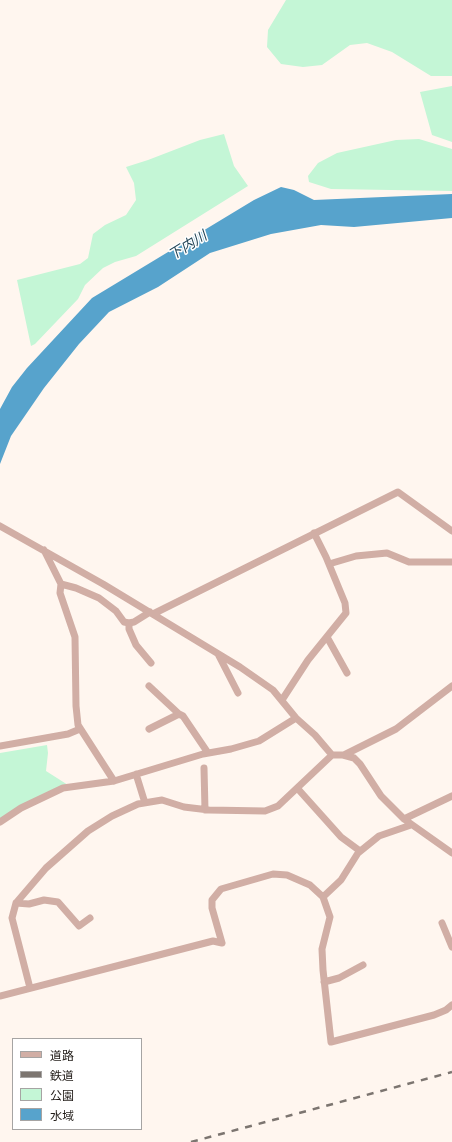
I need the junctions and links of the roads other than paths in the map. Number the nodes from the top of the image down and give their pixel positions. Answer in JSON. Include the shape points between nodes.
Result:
{"nodes":[{"id":1,"x":0,"y":526,"type":"edge"},
{"id":2,"x":452,"y":531,"type":"edge"},
{"id":3,"x":314,"y":533,"type":"junction"},
{"id":4,"x":44,"y":550,"type":"junction"},
{"id":5,"x":452,"y":562,"type":"edge"},
{"id":6,"x":329,"y":564,"type":"junction"},
{"id":7,"x":61,"y":584,"type":"junction"},
{"id":8,"x":152,"y":613,"type":"junction"},
{"id":9,"x":129,"y":623,"type":"junction"},
{"id":10,"x":327,"y":637,"type":"junction"},
{"id":11,"x":218,"y":654,"type":"junction"},
{"id":12,"x":151,"y":663,"type":"dead end"},
{"id":13,"x":347,"y":673,"type":"dead end"},
{"id":14,"x":149,"y":686,"type":"dead end"},
{"id":15,"x":452,"y":686,"type":"edge"},
{"id":16,"x":238,"y":692,"type":"dead end"},
{"id":17,"x":282,"y":700,"type":"junction"},
{"id":18,"x":179,"y":714,"type":"junction"},
{"id":19,"x":296,"y":718,"type":"junction"},
{"id":20,"x":80,"y":729,"type":"junction"},
{"id":21,"x":149,"y":729,"type":"dead end"},
{"id":22,"x":0,"y":746,"type":"edge"},
{"id":23,"x":208,"y":753,"type":"junction"},
{"id":24,"x":332,"y":755,"type":"junction"},
{"id":25,"x":343,"y":755,"type":"junction"},
{"id":26,"x":204,"y":768,"type":"dead end"},
{"id":27,"x":136,"y":774,"type":"junction"},
{"id":28,"x":114,"y":781,"type":"junction"},
{"id":29,"x":298,"y":789,"type":"junction"},
{"id":30,"x":452,"y":796,"type":"edge"},
{"id":31,"x":145,"y":803,"type":"junction"},
{"id":32,"x":205,"y":810,"type":"junction"},
{"id":33,"x":404,"y":819,"type":"junction"},
{"id":34,"x":0,"y":822,"type":"edge"},
{"id":35,"x":411,"y":825,"type":"junction"},
{"id":36,"x":360,"y":851,"type":"junction"},
{"id":37,"x":452,"y":853,"type":"edge"},
{"id":38,"x":323,"y":897,"type":"junction"},
{"id":39,"x":16,"y":903,"type":"junction"},
{"id":40,"x":90,"y":918,"type":"dead end"},
{"id":41,"x":442,"y":923,"type":"dead end"},
{"id":42,"x":452,"y":947,"type":"edge"},
{"id":43,"x":363,"y":965,"type":"dead end"},
{"id":44,"x":324,"y":982,"type":"junction"},
{"id":45,"x":30,"y":988,"type":"junction"},
{"id":46,"x":0,"y":996,"type":"edge"},
{"id":47,"x":452,"y":1005,"type":"edge"}],
"edges":[{"from":1,"to":4,"type":"street"},
{"from":2,"to":3,"type":"street","via":[[398,492]]},
{"from":3,"to":6,"type":"street"},
{"from":3,"to":8,"type":"street"},
{"from":4,"to":7,"type":"street"},
{"from":4,"to":8,"type":"street"},
{"from":5,"to":6,"type":"street","via":[[409,562],[387,553],[356,556]]},
{"from":6,"to":10,"type":"street","via":[[345,603],[346,613]]},
{"from":7,"to":9,"type":"street","via":[[99,598],[116,610],[124,622]]},
{"from":7,"to":20,"type":"street","via":[[60,593],[75,637],[76,706]]},
{"from":8,"to":9,"type":"street"},
{"from":8,"to":11,"type":"street"},
{"from":9,"to":12,"type":"street","via":[[136,645]]},
{"from":10,"to":13,"type":"street"},
{"from":10,"to":17,"type":"street"},
{"from":11,"to":16,"type":"street"},
{"from":11,"to":17,"type":"street","via":[[273,690]]},
{"from":14,"to":18,"type":"street"},
{"from":15,"to":25,"type":"street","via":[[396,729]]},
{"from":17,"to":19,"type":"street"},
{"from":18,"to":21,"type":"street"},
{"from":18,"to":23,"type":"street","via":[[187,719]]},
{"from":19,"to":23,"type":"street","via":[[259,741]]},
{"from":19,"to":24,"type":"street"},
{"from":20,"to":22,"type":"street","via":[[68,734]]},
{"from":20,"to":28,"type":"street"},
{"from":23,"to":27,"type":"street"},
{"from":24,"to":25,"type":"street"},
{"from":24,"to":29,"type":"street"},
{"from":25,"to":33,"type":"street","via":[[354,758],[360,764],[381,796]]},
{"from":26,"to":32,"type":"street"},
{"from":27,"to":28,"type":"street"},
{"from":27,"to":31,"type":"street"},
{"from":28,"to":34,"type":"street","via":[[63,788],[21,808]]},
{"from":29,"to":32,"type":"street","via":[[278,806],[265,811]]},
{"from":29,"to":36,"type":"street","via":[[341,837]]},
{"from":30,"to":33,"type":"street"},
{"from":31,"to":32,"type":"street","via":[[162,800]]},
{"from":31,"to":39,"type":"street","via":[[116,814],[88,831],[46,868]]},
{"from":33,"to":35,"type":"street"},
{"from":35,"to":36,"type":"street","via":[[379,836]]},
{"from":35,"to":37,"type":"street"},
{"from":36,"to":38,"type":"street","via":[[341,880]]},
{"from":38,"to":44,"type":"street","via":[[330,917],[322,949]]},
{"from":38,"to":45,"type":"street","via":[[310,885],[287,876],[273,874],[221,889],[212,900],[212,908],[222,943],[213,941]]},
{"from":39,"to":40,"type":"street","via":[[28,904],[44,900],[58,902],[79,926]]},
{"from":39,"to":45,"type":"street","via":[[12,918]]},
{"from":41,"to":42,"type":"street"},
{"from":43,"to":44,"type":"street","via":[[339,978]]},
{"from":44,"to":47,"type":"street","via":[[332,1042],[434,1015]]},
{"from":45,"to":46,"type":"street"}]}
